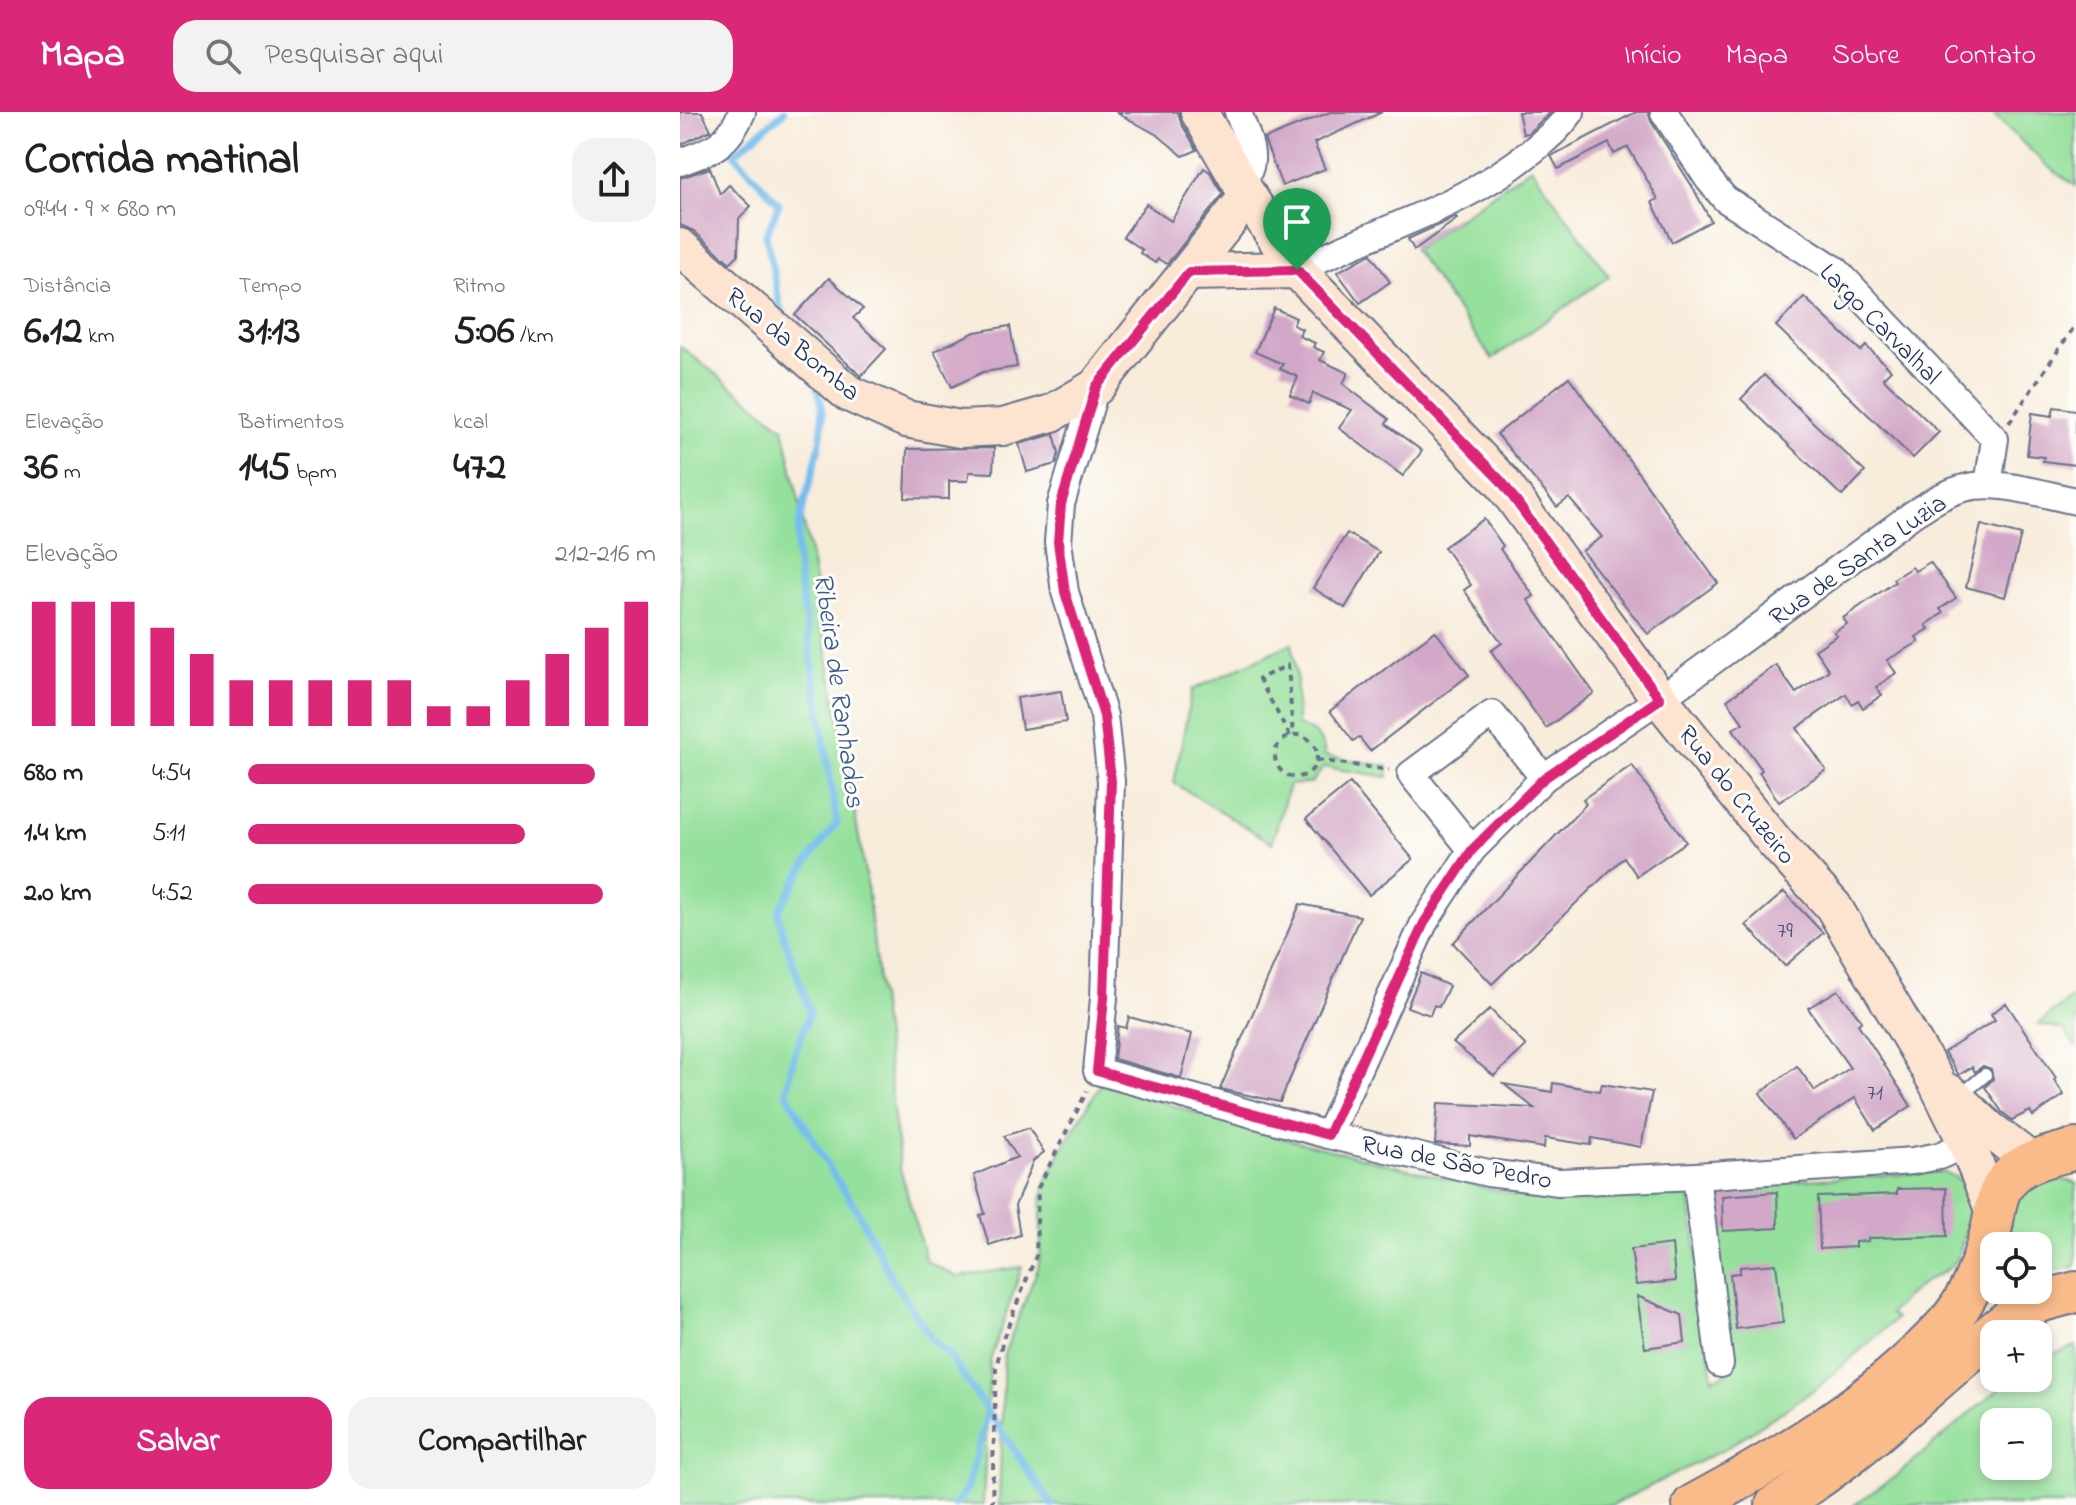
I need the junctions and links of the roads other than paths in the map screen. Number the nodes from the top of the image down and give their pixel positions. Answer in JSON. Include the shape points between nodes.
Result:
{"nodes":[{"id":1,"x":742,"y":112,"type":"edge"},
{"id":2,"x":1199,"y":112,"type":"edge"},
{"id":3,"x":1238,"y":112,"type":"edge"},
{"id":4,"x":1571,"y":112,"type":"edge"},
{"id":5,"x":1664,"y":112,"type":"edge"},
{"id":6,"x":680,"y":162,"type":"edge"},
{"id":7,"x":1244,"y":189,"type":"junction"},
{"id":8,"x":680,"y":247,"type":"edge"},
{"id":9,"x":1297,"y":270,"type":"junction"},
{"id":10,"x":1189,"y":272,"type":"junction"},
{"id":11,"x":1096,"y":387,"type":"junction"},
{"id":12,"x":1988,"y":485,"type":"junction"},
{"id":13,"x":2076,"y":501,"type":"edge"},
{"id":14,"x":1660,"y":699,"type":"junction"},
{"id":15,"x":1544,"y":778,"type":"junction"},
{"id":16,"x":1472,"y":850,"type":"junction"},
{"id":17,"x":1985,"y":1075,"type":"dead end"},
{"id":18,"x":1946,"y":1090,"type":"junction"},
{"id":19,"x":1328,"y":1135,"type":"junction"},
{"id":20,"x":1967,"y":1144,"type":"junction"},
{"id":21,"x":2059,"y":1156,"type":"edge"},
{"id":22,"x":1696,"y":1176,"type":"junction"},
{"id":23,"x":1993,"y":1228,"type":"edge"},
{"id":24,"x":2060,"y":1292,"type":"edge"},
{"id":25,"x":1720,"y":1364,"type":"dead end"},
{"id":26,"x":1693,"y":1505,"type":"edge"},
{"id":27,"x":1776,"y":1505,"type":"edge"}],
"edges":[{"from":1,"to":6,"type":"street","via":[[733,133],[710,151]]},
{"from":2,"to":7,"type":"street","name":"Rua do Cruzeiro"},
{"from":3,"to":7,"type":"street","via":[[1252,156]]},
{"from":4,"to":9,"type":"street","via":[[1561,127],[1510,168],[1464,195]]},
{"from":5,"to":12,"type":"street","name":"Largo Carvalhal","via":[[1725,199],[1836,270],[1995,439]]},
{"from":7,"to":9,"type":"street","name":"Rua do Cruzeiro"},
{"from":7,"to":10,"type":"street","name":"Rua da Bomba"},
{"from":8,"to":11,"type":"street","name":"Rua da Bomba","via":[[848,393],[906,419],[960,429],[1003,427],[1052,413]]},
{"from":9,"to":10,"type":"street"},
{"from":9,"to":14,"type":"street","name":"Rua do Cruzeiro","via":[[1502,482]]},
{"from":10,"to":11,"type":"street","name":"Rua da Bomba"},
{"from":11,"to":19,"type":"street","name":"Rua de São Pedro","via":[[1061,504],[1058,542],[1065,592],[1104,716],[1111,781],[1097,1071]]},
{"from":12,"to":13,"type":"street","name":"Rua de Santa Luzia"},
{"from":12,"to":14,"type":"street","name":"Rua de Santa Luzia","via":[[1941,497],[1913,514]]},
{"from":14,"to":15,"type":"street","name":"Rua de Santa Luzia"},
{"from":14,"to":18,"type":"street","name":"Rua do Cruzeiro","via":[[1833,906]]},
{"from":15,"to":16,"type":"street","name":"Rua de Santa Luzia"},
{"from":15,"to":16,"type":"street","via":[[1492,714],[1411,774]]},
{"from":16,"to":19,"type":"street","name":"Rua de Santa Luzia","via":[[1424,923]]},
{"from":17,"to":18,"type":"lane"},
{"from":18,"to":20,"type":"street","name":"Rua do Cruzeiro"},
{"from":18,"to":21,"type":"street","name":"Rua do Cruzeiro"},
{"from":19,"to":22,"type":"street","name":"Rua de São Pedro","via":[[1488,1173],[1559,1182]]},
{"from":20,"to":22,"type":"street","name":"Rua de São Pedro","via":[[1913,1161]]},
{"from":20,"to":23,"type":"street","name":"Rua do Cruzeiro"},
{"from":21,"to":23,"type":"main road","via":[[2014,1174],[2001,1190]]},
{"from":22,"to":25,"type":"street"},
{"from":23,"to":26,"type":"main road","via":[[1966,1297],[1920,1351],[1824,1429]]},
{"from":24,"to":27,"type":"main road","via":[[2009,1319],[1875,1437]]}]}
